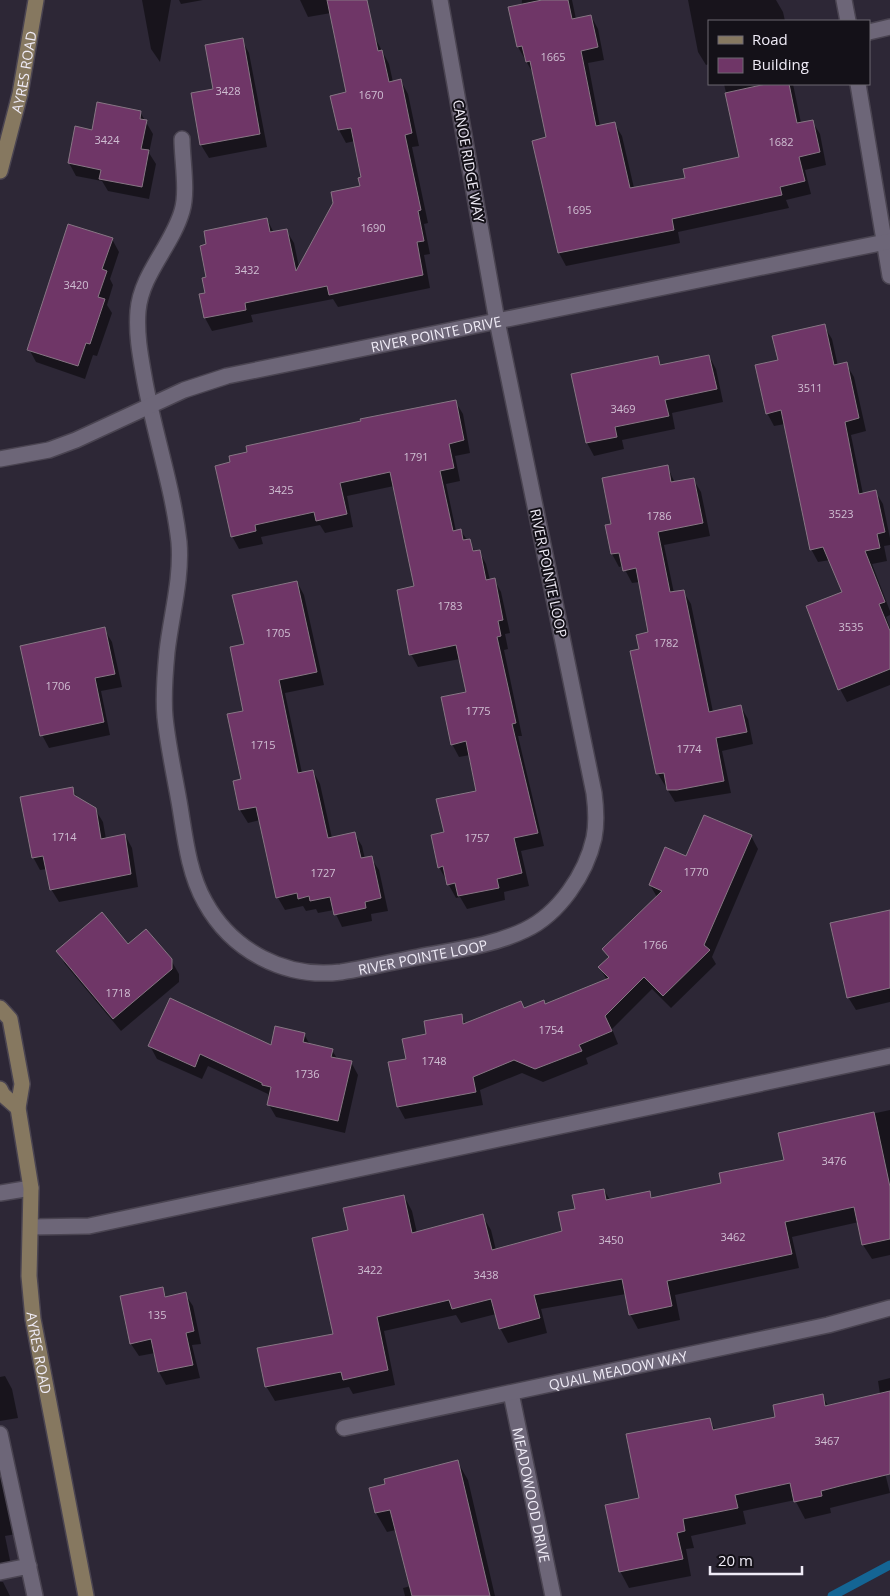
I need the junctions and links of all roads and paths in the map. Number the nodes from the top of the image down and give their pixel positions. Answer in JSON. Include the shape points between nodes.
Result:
{"nodes":[{"id":1,"x":36,"y":0,"type":"edge"},
{"id":2,"x":440,"y":0,"type":"edge"},
{"id":3,"x":844,"y":0,"type":"edge"},
{"id":4,"x":848,"y":20,"type":"edge"},
{"id":5,"x":890,"y":28,"type":"edge"},
{"id":6,"x":870,"y":32,"type":"edge"},
{"id":7,"x":858,"y":85,"type":"edge"},
{"id":8,"x":182,"y":139,"type":"dead end"},
{"id":9,"x":0,"y":171,"type":"edge"},
{"id":10,"x":887,"y":241,"type":"edge"},
{"id":11,"x":890,"y":276,"type":"edge"},
{"id":12,"x":497,"y":321,"type":"junction"},
{"id":13,"x":150,"y":404,"type":"junction"},
{"id":14,"x":0,"y":459,"type":"edge"},
{"id":15,"x":0,"y":1008,"type":"edge"},
{"id":16,"x":890,"y":1056,"type":"edge"},
{"id":17,"x":0,"y":1089,"type":"edge"},
{"id":18,"x":18,"y":1108,"type":"junction"},
{"id":19,"x":31,"y":1188,"type":"junction"},
{"id":20,"x":0,"y":1193,"type":"edge"},
{"id":21,"x":31,"y":1227,"type":"junction"},
{"id":22,"x":890,"y":1308,"type":"edge"},
{"id":23,"x":511,"y":1393,"type":"junction"},
{"id":24,"x":344,"y":1428,"type":"dead end"},
{"id":25,"x":0,"y":1434,"type":"edge"},
{"id":26,"x":29,"y":1566,"type":"junction"},
{"id":27,"x":0,"y":1572,"type":"edge"},
{"id":28,"x":35,"y":1596,"type":"edge"},
{"id":29,"x":86,"y":1596,"type":"edge"},
{"id":30,"x":553,"y":1596,"type":"edge"}],
"edges":[{"from":1,"to":9,"type":"street","name":"AYRES ROAD","via":[[20,94]]},
{"from":2,"to":12,"type":"street","name":"CANOE RIDGE WAY"},
{"from":3,"to":4,"type":"street"},
{"from":5,"to":6,"type":"street"},
{"from":7,"to":10,"type":"street"},
{"from":8,"to":13,"type":"street","name":"RIVER POINTE LOOP","via":[[184,206],[141,292],[138,309],[138,344]]},
{"from":10,"to":11,"type":"street"},
{"from":10,"to":12,"type":"street","name":"RIVER POINTE DRIVE"},
{"from":12,"to":13,"type":"street","name":"RIVER POINTE DRIVE","via":[[227,376]]},
{"from":12,"to":13,"type":"street","name":"RIVER POINTE LOOP","via":[[594,793],[596,816],[594,838],[584,868],[551,911],[528,929],[480,945],[338,972],[293,970],[247,950],[228,934],[204,901],[187,847],[165,716],[168,648],[179,547],[175,512]]},
{"from":13,"to":14,"type":"street","name":"RIVER POINTE DRIVE","via":[[49,450]]},
{"from":15,"to":18,"type":"street","name":"AYRES ROAD","via":[[10,1019],[22,1084]]},
{"from":16,"to":21,"type":"street","via":[[89,1226]]},
{"from":17,"to":18,"type":"street"},
{"from":18,"to":19,"type":"street","name":"AYRES ROAD"},
{"from":19,"to":20,"type":"street"},
{"from":19,"to":21,"type":"street","name":"AYRES ROAD"},
{"from":21,"to":29,"type":"street","name":"AYRES ROAD","via":[[30,1276],[34,1319]]},
{"from":22,"to":23,"type":"street","name":"QUAIL MEADOW WAY","via":[[828,1325]]},
{"from":23,"to":24,"type":"street","name":"QUAIL MEADOW WAY"},
{"from":23,"to":30,"type":"street","name":"MEADOWOOD DRIVE"},
{"from":25,"to":26,"type":"street"},
{"from":26,"to":27,"type":"street"},
{"from":26,"to":28,"type":"street"}]}
